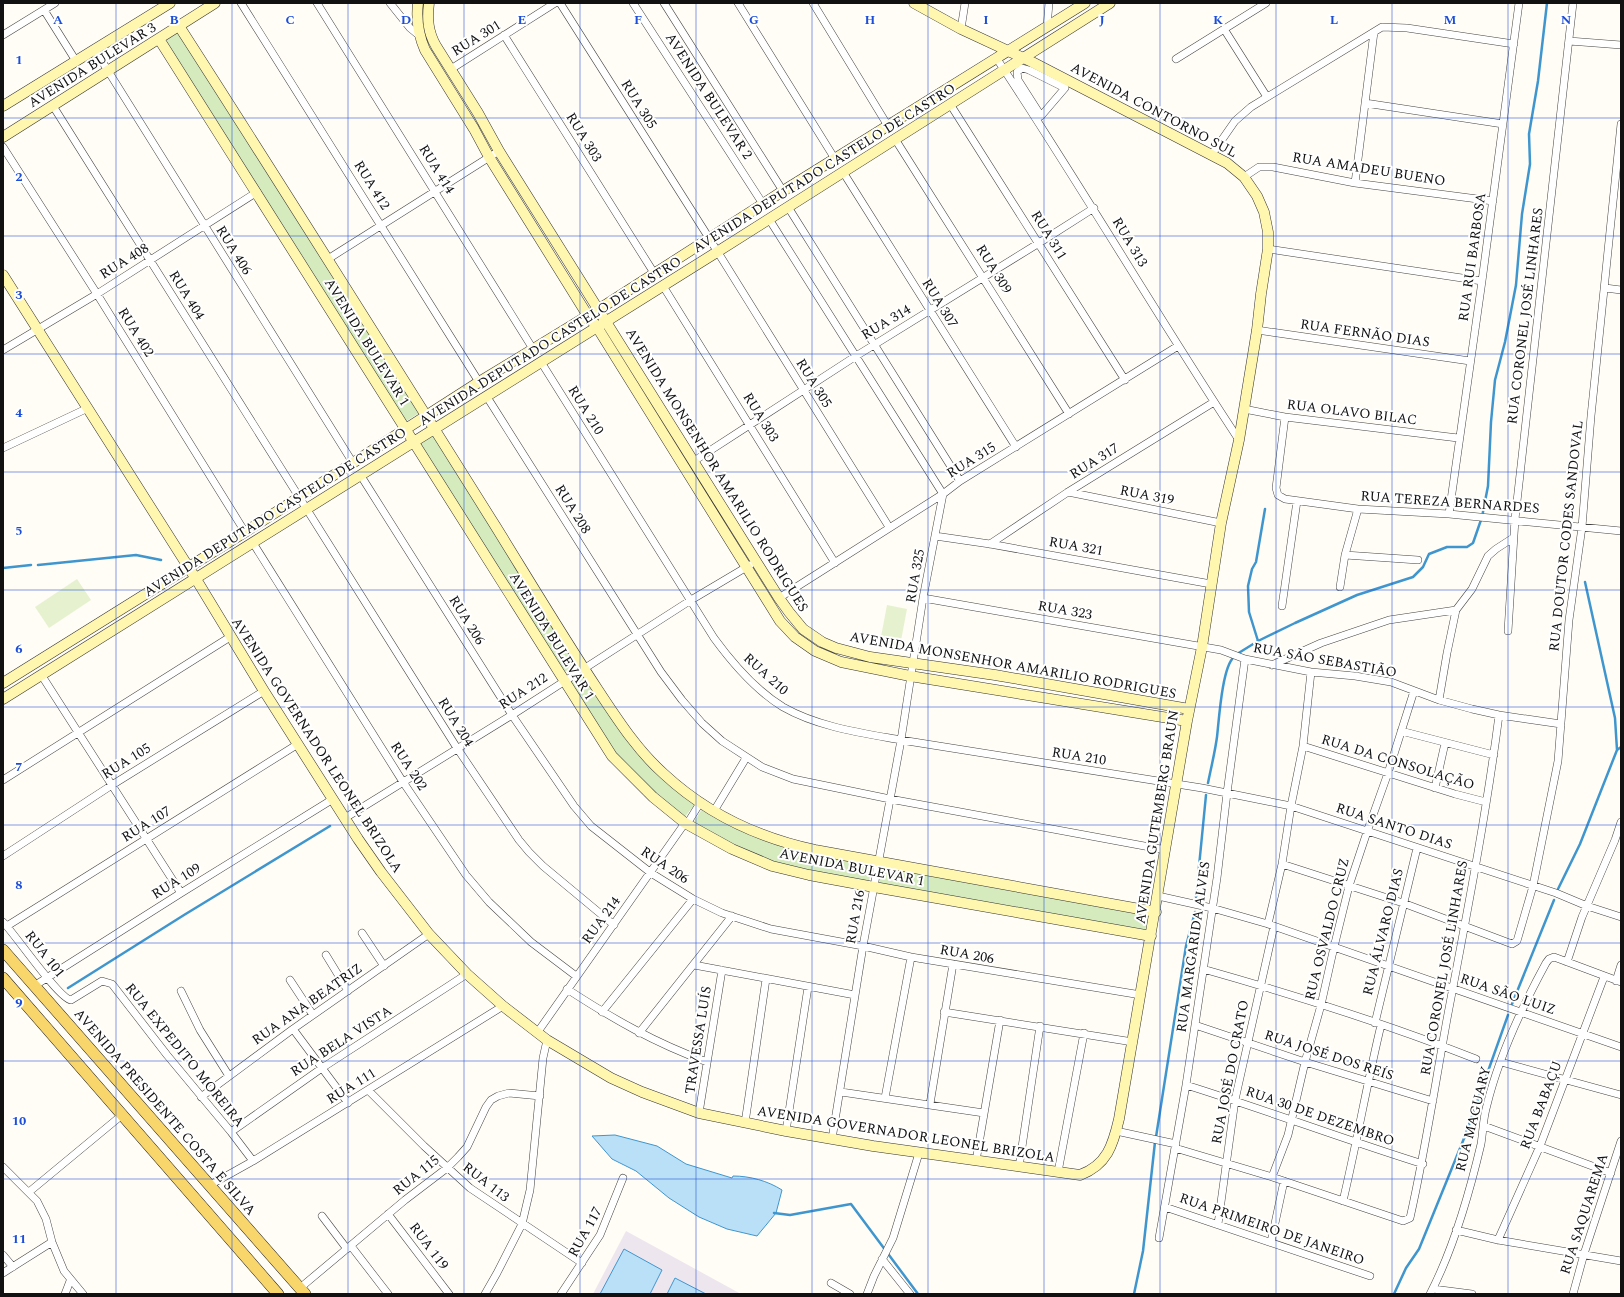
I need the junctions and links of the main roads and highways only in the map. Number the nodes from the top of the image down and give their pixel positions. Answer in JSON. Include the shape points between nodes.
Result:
{"nodes":[{"id":1,"x":3,"y":950,"type":"edge"},
{"id":2,"x":3,"y":978,"type":"edge"},
{"id":3,"x":69,"y":1025,"type":"junction"},
{"id":4,"x":56,"y":1039,"type":"junction"},
{"id":5,"x":132,"y":1097,"type":"junction"},
{"id":6,"x":120,"y":1112,"type":"junction"},
{"id":7,"x":302,"y":1291,"type":"edge"},
{"id":8,"x":278,"y":1294,"type":"edge"}],
"edges":[{"from":1,"to":3,"type":"main road","name":"AVENIDA PRESIDENTE COSTA E SILVA"},
{"from":2,"to":4,"type":"main road"},
{"from":3,"to":4,"type":"main road"},
{"from":3,"to":5,"type":"main road","name":"AVENIDA PRESIDENTE COSTA E SILVA"},
{"from":4,"to":6,"type":"main road"},
{"from":5,"to":6,"type":"main road"},
{"from":5,"to":7,"type":"main road","name":"AVENIDA PRESIDENTE COSTA E SILVA"},
{"from":6,"to":8,"type":"main road"}]}
